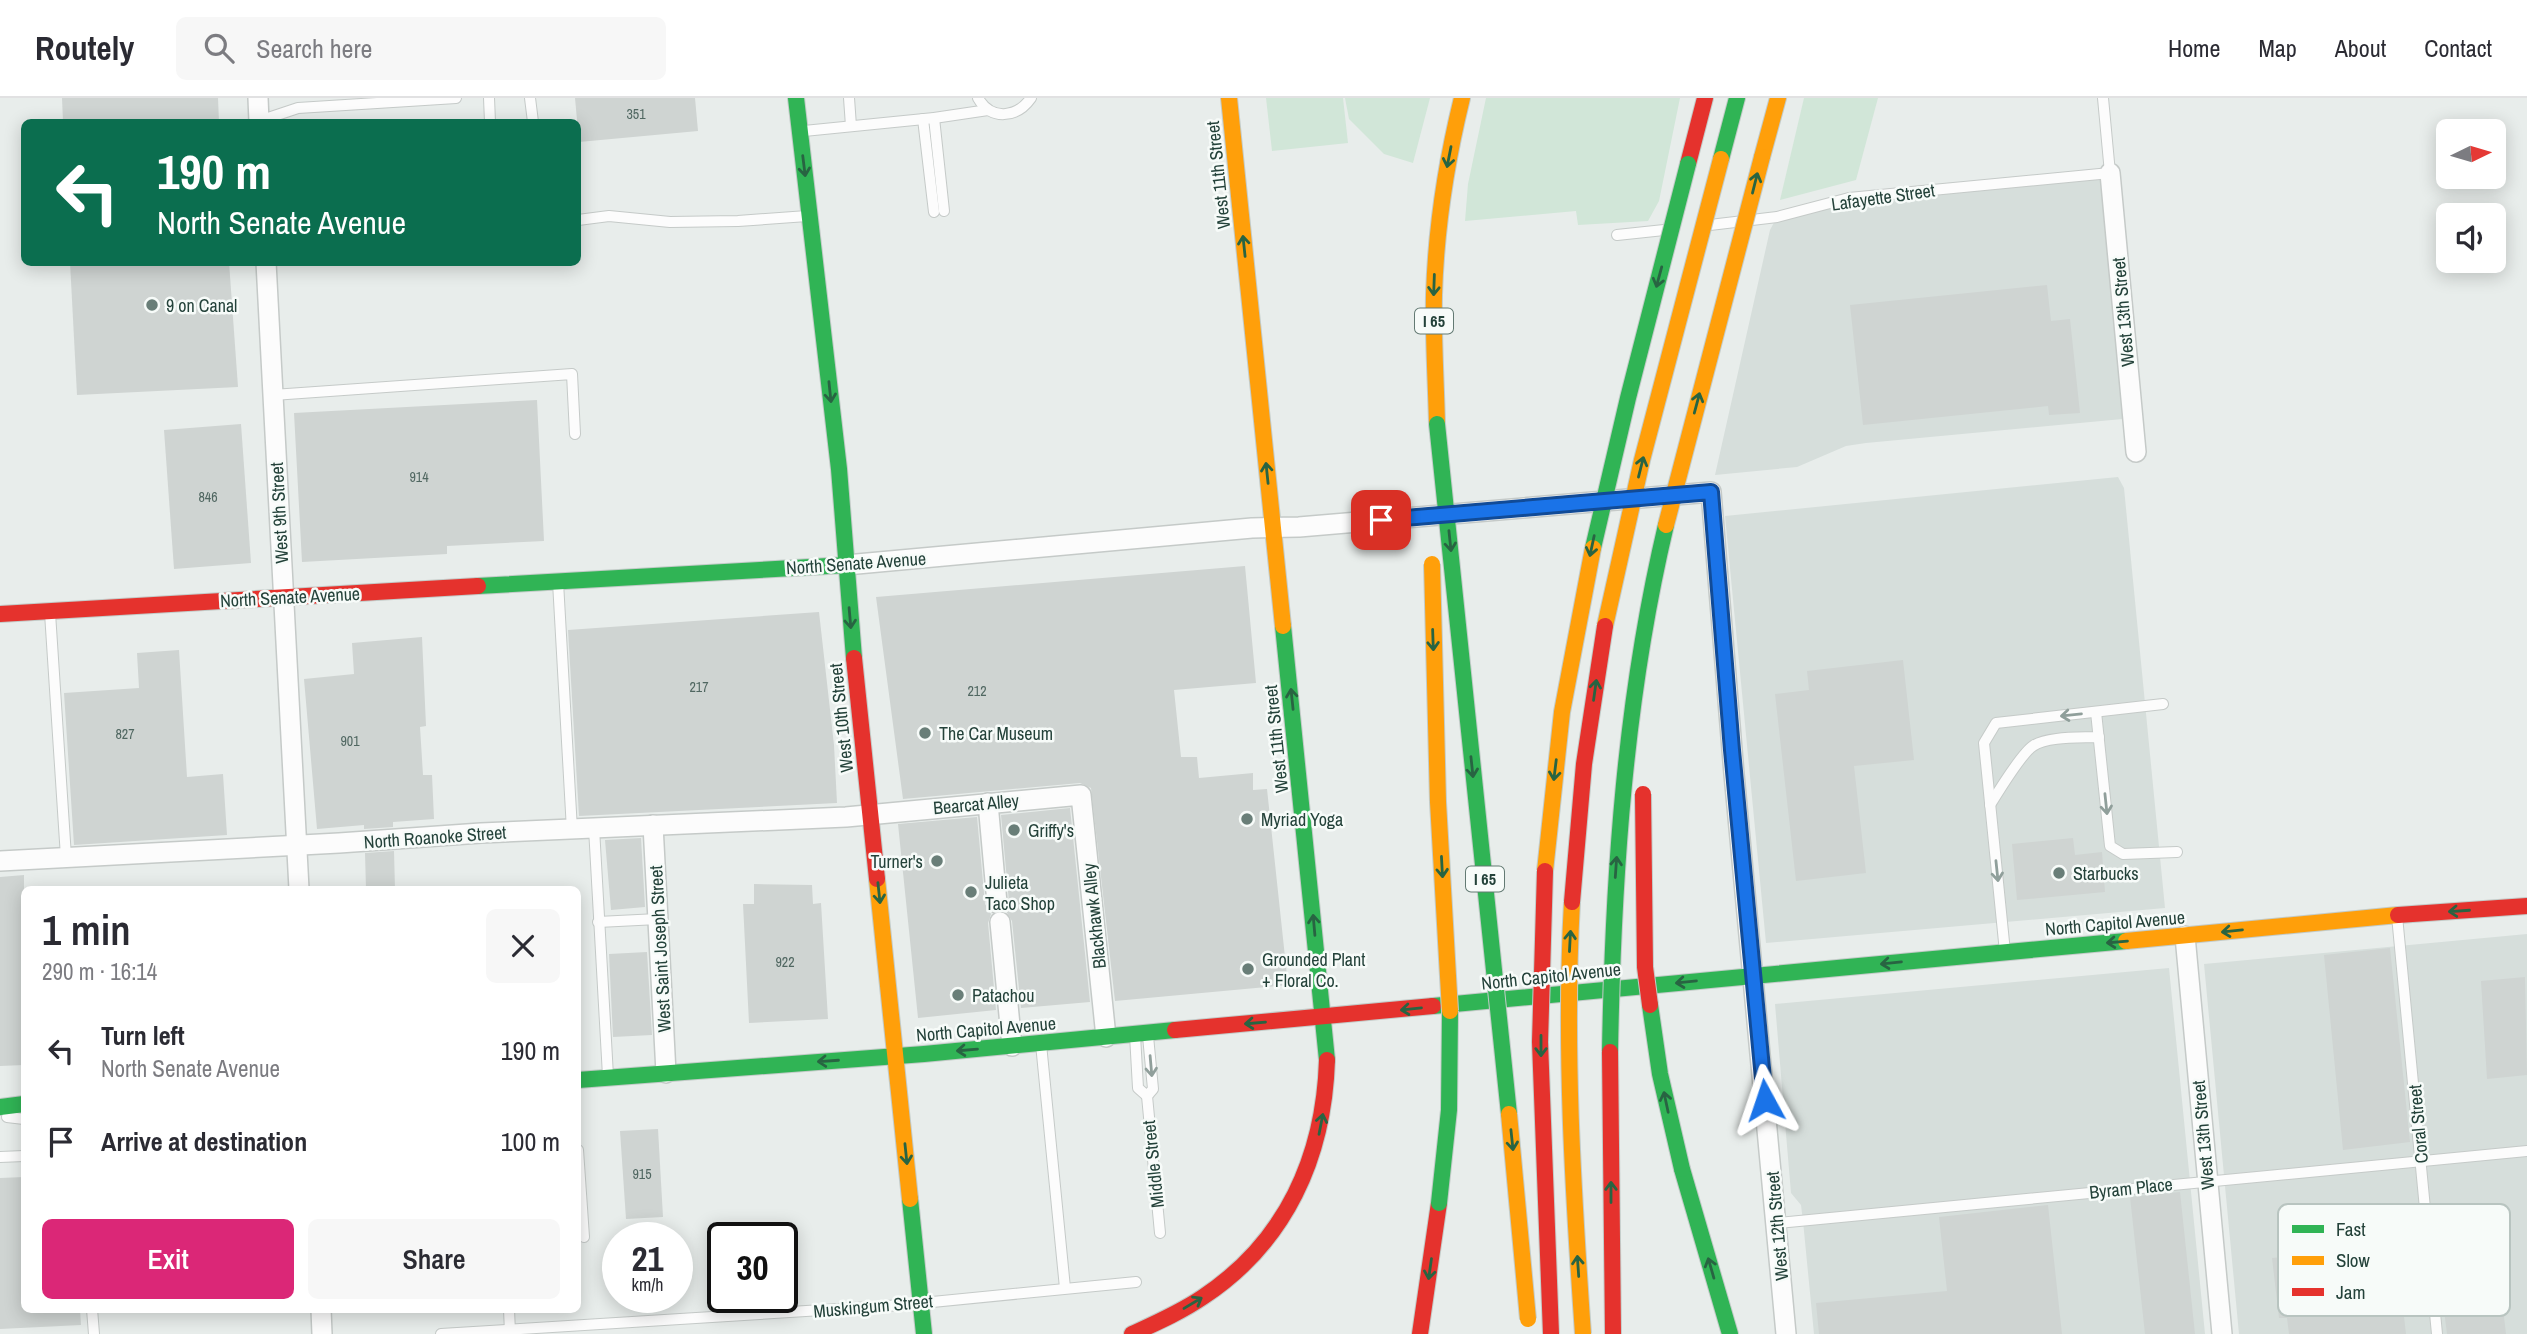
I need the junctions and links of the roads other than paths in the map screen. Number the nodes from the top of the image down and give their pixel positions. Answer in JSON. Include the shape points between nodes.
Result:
{"nodes":[{"id":1,"x":258,"y":98,"type":"edge"},
{"id":2,"x":456,"y":98,"type":"edge"},
{"id":3,"x":489,"y":98,"type":"edge"},
{"id":4,"x":530,"y":98,"type":"edge"},
{"id":5,"x":796,"y":98,"type":"edge"},
{"id":6,"x":849,"y":98,"type":"edge"},
{"id":7,"x":978,"y":98,"type":"edge"},
{"id":8,"x":1031,"y":98,"type":"edge"},
{"id":9,"x":1229,"y":98,"type":"edge"},
{"id":10,"x":1462,"y":98,"type":"edge"},
{"id":11,"x":1737,"y":98,"type":"edge"},
{"id":12,"x":1778,"y":98,"type":"edge"},
{"id":13,"x":2103,"y":98,"type":"edge"},
{"id":14,"x":1703,"y":102,"type":"edge"},
{"id":15,"x":988,"y":110,"type":"junction"},
{"id":16,"x":934,"y":118,"type":"junction"},
{"id":17,"x":259,"y":119,"type":"edge"},
{"id":18,"x":267,"y":119,"type":"edge"},
{"id":19,"x":490,"y":119,"type":"edge"},
{"id":20,"x":533,"y":119,"type":"edge"},
{"id":21,"x":923,"y":119,"type":"junction"},
{"id":22,"x":851,"y":126,"type":"junction"},
{"id":23,"x":800,"y":131,"type":"junction"},
{"id":24,"x":2110,"y":173,"type":"junction"},
{"id":25,"x":810,"y":216,"type":"junction"},
{"id":26,"x":581,"y":220,"type":"edge"},
{"id":27,"x":1697,"y":226,"type":"dead end"},
{"id":28,"x":1683,"y":228,"type":"dead end"},
{"id":29,"x":1617,"y":235,"type":"dead end"},
{"id":30,"x":266,"y":266,"type":"edge"},
{"id":31,"x":273,"y":395,"type":"junction"},
{"id":32,"x":1437,"y":425,"type":"junction"},
{"id":33,"x":575,"y":434,"type":"dead end"},
{"id":34,"x":2136,"y":452,"type":"dead end"},
{"id":35,"x":1711,"y":492,"type":"joint"},
{"id":36,"x":1274,"y":528,"type":"junction"},
{"id":37,"x":846,"y":565,"type":"junction"},
{"id":38,"x":558,"y":582,"type":"junction"},
{"id":39,"x":284,"y":597,"type":"junction"},
{"id":40,"x":50,"y":611,"type":"junction"},
{"id":41,"x":0,"y":614,"type":"edge"},
{"id":42,"x":1643,"y":637,"type":"junction"},
{"id":43,"x":2163,"y":705,"type":"dead end"},
{"id":44,"x":2096,"y":712,"type":"junction"},
{"id":45,"x":2099,"y":737,"type":"junction"},
{"id":46,"x":1643,"y":757,"type":"dead end"},
{"id":47,"x":1643,"y":784,"type":"dead end"},
{"id":48,"x":1081,"y":795,"type":"joint"},
{"id":49,"x":988,"y":803,"type":"junction"},
{"id":50,"x":1990,"y":805,"type":"junction"},
{"id":51,"x":871,"y":814,"type":"junction"},
{"id":52,"x":653,"y":825,"type":"junction"},
{"id":53,"x":594,"y":828,"type":"junction"},
{"id":54,"x":572,"y":830,"type":"junction"},
{"id":55,"x":297,"y":845,"type":"junction"},
{"id":56,"x":2177,"y":852,"type":"dead end"},
{"id":57,"x":66,"y":857,"type":"junction"},
{"id":58,"x":0,"y":861,"type":"edge"},
{"id":59,"x":299,"y":886,"type":"edge"},
{"id":60,"x":2527,"y":906,"type":"edge"},
{"id":61,"x":2397,"y":915,"type":"junction"},
{"id":62,"x":658,"y":919,"type":"junction"},
{"id":63,"x":598,"y":922,"type":"junction"},
{"id":64,"x":2185,"y":936,"type":"junction"},
{"id":65,"x":2005,"y":952,"type":"junction"},
{"id":66,"x":1754,"y":977,"type":"junction"},
{"id":67,"x":1323,"y":1017,"type":"junction"},
{"id":68,"x":1141,"y":1034,"type":"junction"},
{"id":69,"x":1106,"y":1037,"type":"junction"},
{"id":70,"x":1041,"y":1043,"type":"junction"},
{"id":71,"x":1012,"y":1046,"type":"junction"},
{"id":72,"x":896,"y":1056,"type":"junction"},
{"id":73,"x":666,"y":1073,"type":"junction"},
{"id":74,"x":609,"y":1078,"type":"junction"},
{"id":75,"x":581,"y":1080,"type":"edge"},
{"id":76,"x":21,"y":1104,"type":"edge"},
{"id":77,"x":0,"y":1107,"type":"edge"},
{"id":78,"x":0,"y":1116,"type":"edge"},
{"id":79,"x":21,"y":1119,"type":"edge"},
{"id":80,"x":2527,"y":1151,"type":"edge"},
{"id":81,"x":21,"y":1156,"type":"edge"},
{"id":82,"x":0,"y":1157,"type":"edge"},
{"id":83,"x":2421,"y":1161,"type":"junction"},
{"id":84,"x":2207,"y":1180,"type":"junction"},
{"id":85,"x":581,"y":1194,"type":"edge"},
{"id":86,"x":2425,"y":1204,"type":"edge"},
{"id":87,"x":1777,"y":1223,"type":"junction"},
{"id":88,"x":1160,"y":1233,"type":"dead end"},
{"id":89,"x":584,"y":1237,"type":"dead end"},
{"id":90,"x":1136,"y":1282,"type":"dead end"},
{"id":91,"x":1065,"y":1288,"type":"junction"},
{"id":92,"x":921,"y":1303,"type":"junction"},
{"id":93,"x":92,"y":1313,"type":"edge"},
{"id":94,"x":321,"y":1313,"type":"edge"},
{"id":95,"x":509,"y":1313,"type":"edge"},
{"id":96,"x":2435,"y":1316,"type":"edge"},
{"id":97,"x":510,"y":1332,"type":"edge"},
{"id":98,"x":94,"y":1334,"type":"edge"},
{"id":99,"x":322,"y":1334,"type":"edge"},
{"id":100,"x":441,"y":1334,"type":"edge"},
{"id":101,"x":924,"y":1334,"type":"edge"},
{"id":102,"x":1132,"y":1334,"type":"edge"},
{"id":103,"x":1420,"y":1334,"type":"edge"},
{"id":104,"x":1529,"y":1334,"type":"edge"},
{"id":105,"x":1551,"y":1334,"type":"edge"},
{"id":106,"x":1583,"y":1334,"type":"edge"},
{"id":107,"x":1613,"y":1334,"type":"edge"},
{"id":108,"x":1730,"y":1334,"type":"edge"},
{"id":109,"x":1787,"y":1334,"type":"edge"},
{"id":110,"x":2222,"y":1334,"type":"edge"},
{"id":111,"x":2437,"y":1334,"type":"edge"}],
"edges":[{"from":1,"to":17,"type":"street"},
{"from":2,"to":18,"type":"lane","via":[[298,108]]},
{"from":3,"to":19,"type":"lane"},
{"from":4,"to":20,"type":"lane"},
{"from":5,"to":23,"type":"main road","name":"West 10th Street"},
{"from":6,"to":22,"type":"lane"},
{"from":7,"to":15,"type":"lane"},
{"from":8,"to":15,"type":"lane","via":[[1015,113]]},
{"from":36,"to":9,"type":"main road","name":"West 11th Street","one_way":true},
{"from":10,"to":32,"type":"main road","number":"I 65","one_way":true,"via":[[1439,217],[1434,298]]},
{"from":106,"to":11,"type":"main road","one_way":true,"bridge":true,"via":[[1568,1012],[1571,912],[1585,761],[1616,569]]},
{"from":42,"to":12,"type":"main road","one_way":true,"bridge":true,"via":[[1680,468]]},
{"from":13,"to":24,"type":"lane"},
{"from":14,"to":105,"type":"main road","one_way":true,"bridge":true,"via":[[1594,533],[1552,793],[1540,963]]},
{"from":15,"to":16,"type":"lane"},
{"from":16,"to":21,"type":"lane"},
{"from":16,"to":21,"type":"lane","via":[[939,211]]},
{"from":21,"to":22,"type":"lane"},
{"from":22,"to":23,"type":"lane"},
{"from":23,"to":25,"type":"main road","name":"West 10th Street","one_way":true},
{"from":24,"to":27,"type":"lane","name":"Lafayette Street","via":[[1849,198],[1777,217]]},
{"from":24,"to":34,"type":"street","name":"West 13th Street"},
{"from":25,"to":26,"type":"lane","via":[[738,221],[670,222],[609,216]]},
{"from":25,"to":37,"type":"main road","name":"West 10th Street","one_way":true},
{"from":28,"to":29,"type":"lane"},
{"from":30,"to":31,"type":"street","name":"West 9th Street"},
{"from":31,"to":33,"type":"lane","via":[[572,374]]},
{"from":31,"to":39,"type":"street","name":"West 9th Street"},
{"from":32,"to":103,"type":"main road","one_way":true,"bridge":true,"via":[[1431,582],[1451,1023],[1449,1110]]},
{"from":32,"to":104,"type":"main road","number":"I 65","one_way":true,"bridge":true},
{"from":35,"to":36,"type":"street","name":"North Senate Avenue"},
{"from":35,"to":66,"type":"street","name":"West 12th Street"},
{"from":36,"to":37,"type":"street","name":"North Senate Avenue"},
{"from":67,"to":36,"type":"main road","name":"West 11th Street","one_way":true},
{"from":37,"to":38,"type":"main road","name":"North Senate Avenue"},
{"from":37,"to":51,"type":"main road","name":"West 10th Street","one_way":true},
{"from":38,"to":39,"type":"main road","name":"North Senate Avenue"},
{"from":38,"to":54,"type":"lane"},
{"from":39,"to":40,"type":"main road","name":"North Senate Avenue"},
{"from":39,"to":55,"type":"street","name":"West 9th Street"},
{"from":40,"to":41,"type":"main road","name":"North Senate Avenue"},
{"from":40,"to":57,"type":"lane"},
{"from":42,"to":46,"type":"main road","bridge":true},
{"from":107,"to":42,"type":"main road","one_way":true,"bridge":true,"via":[[1610,960],[1622,787]]},
{"from":43,"to":44,"type":"lane"},
{"from":44,"to":45,"type":"lane"},
{"from":44,"to":50,"type":"lane","one_way":true,"via":[[1996,723],[1984,743]]},
{"from":45,"to":50,"type":"lane","via":[[2032,746]]},
{"from":45,"to":56,"type":"lane","one_way":true,"via":[[2110,846],[2123,855]]},
{"from":108,"to":47,"type":"main road","one_way":true,"bridge":true,"via":[[1660,1074],[1645,967]]},
{"from":48,"to":49,"type":"street","name":"Bearcat Alley"},
{"from":48,"to":69,"type":"street","name":"Blackhawk Alley"},
{"from":49,"to":51,"type":"street","name":"Bearcat Alley"},
{"from":49,"to":71,"type":"street"},
{"from":50,"to":65,"type":"lane","one_way":true},
{"from":51,"to":52,"type":"street","name":"North Roanoke Street"},
{"from":51,"to":72,"type":"main road","name":"West 10th Street","one_way":true},
{"from":52,"to":53,"type":"street","name":"North Roanoke Street"},
{"from":52,"to":62,"type":"street","name":"West Saint Joseph Street"},
{"from":53,"to":54,"type":"street","name":"North Roanoke Street"},
{"from":53,"to":63,"type":"lane"},
{"from":54,"to":55,"type":"street","name":"North Roanoke Street"},
{"from":55,"to":57,"type":"street","name":"North Roanoke Street"},
{"from":55,"to":59,"type":"street","name":"West 9th Street"},
{"from":57,"to":58,"type":"street","name":"North Roanoke Street"},
{"from":60,"to":61,"type":"main road","name":"North Capitol Avenue","one_way":true},
{"from":61,"to":64,"type":"main road","name":"North Capitol Avenue","one_way":true},
{"from":61,"to":83,"type":"lane","name":"Coral Street"},
{"from":62,"to":63,"type":"lane"},
{"from":62,"to":73,"type":"street","name":"West Saint Joseph Street"},
{"from":63,"to":74,"type":"lane"},
{"from":64,"to":65,"type":"main road","name":"North Capitol Avenue","one_way":true},
{"from":64,"to":84,"type":"street","name":"West 13th Street"},
{"from":65,"to":66,"type":"main road","name":"North Capitol Avenue","one_way":true},
{"from":66,"to":67,"type":"main road","name":"North Capitol Avenue","one_way":true},
{"from":66,"to":87,"type":"street","name":"West 12th Street"},
{"from":67,"to":68,"type":"main road","name":"North Capitol Avenue","one_way":true},
{"from":102,"to":67,"type":"main road","name":"West 11th Street","one_way":true,"via":[[1211,1292],[1248,1261],[1285,1216],[1309,1170],[1322,1120],[1327,1079]]},
{"from":68,"to":69,"type":"main road","name":"North Capitol Avenue"},
{"from":68,"to":88,"type":"lane","name":"Middle Street","via":[[1153,1089],[1147,1096]]},
{"from":69,"to":70,"type":"main road","name":"North Capitol Avenue"},
{"from":70,"to":71,"type":"main road","name":"North Capitol Avenue"},
{"from":70,"to":91,"type":"lane"},
{"from":71,"to":72,"type":"main road","name":"North Capitol Avenue","one_way":true},
{"from":72,"to":73,"type":"main road","name":"North Capitol Avenue","one_way":true},
{"from":72,"to":92,"type":"main road","name":"West 10th Street","one_way":true},
{"from":73,"to":74,"type":"main road","name":"North Capitol Avenue"},
{"from":74,"to":75,"type":"main road","name":"North Capitol Avenue"},
{"from":76,"to":77,"type":"main road"},
{"from":78,"to":79,"type":"lane"},
{"from":80,"to":83,"type":"lane","name":"Byram Place"},
{"from":81,"to":82,"type":"lane"},
{"from":83,"to":84,"type":"lane","name":"Byram Place"},
{"from":83,"to":86,"type":"lane","name":"Coral Street"},
{"from":84,"to":87,"type":"lane","name":"Byram Place"},
{"from":84,"to":110,"type":"street","name":"West 13th Street"},
{"from":85,"to":89,"type":"lane"},
{"from":87,"to":109,"type":"street","name":"West 12th Street"},
{"from":90,"to":91,"type":"lane","name":"Muskingum Street"},
{"from":91,"to":92,"type":"lane","name":"Muskingum Street"},
{"from":92,"to":97,"type":"lane","name":"Muskingum Street"},
{"from":92,"to":101,"type":"main road","name":"West 10th Street"},
{"from":93,"to":98,"type":"lane"},
{"from":94,"to":99,"type":"street"},
{"from":95,"to":97,"type":"lane"},
{"from":96,"to":111,"type":"lane","name":"Coral Street"},
{"from":97,"to":100,"type":"lane","name":"Muskingum Street"}]}
